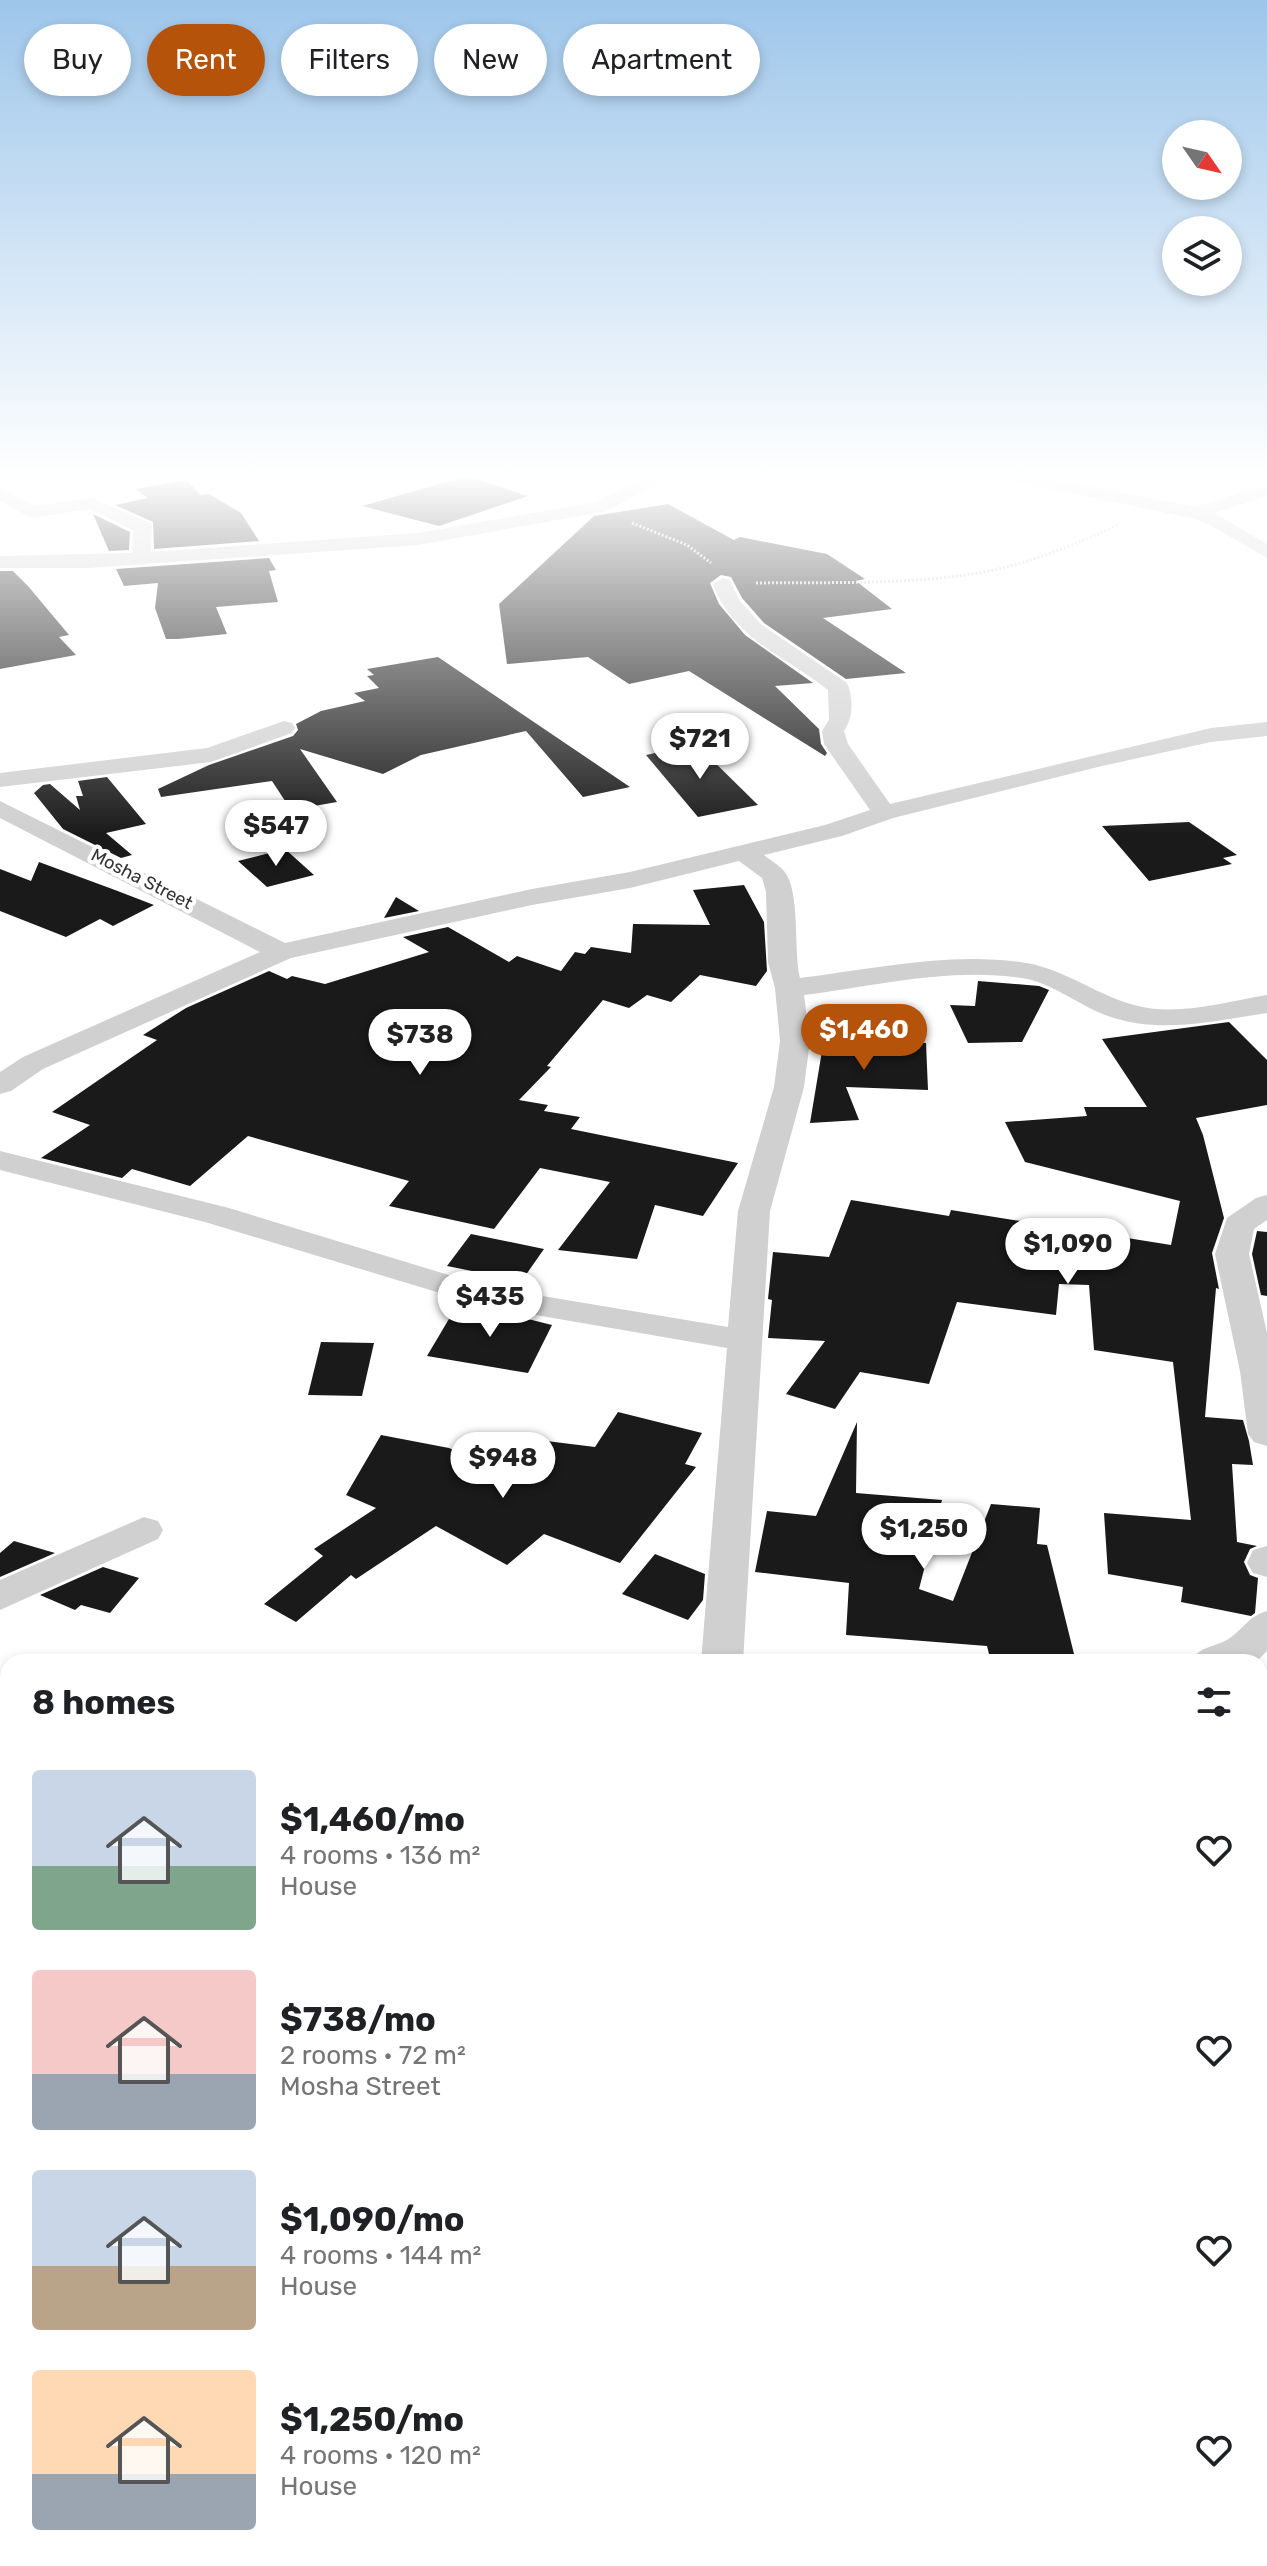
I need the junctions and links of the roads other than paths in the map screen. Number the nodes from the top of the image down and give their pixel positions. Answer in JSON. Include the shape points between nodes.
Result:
{"nodes":[{"id":1,"x":724,"y":595,"type":"edge"},
{"id":2,"x":284,"y":728,"type":"dead end"},
{"id":3,"x":1267,"y":729,"type":"edge"},
{"id":4,"x":0,"y":780,"type":"edge"},
{"id":5,"x":0,"y":808,"type":"edge"},
{"id":6,"x":884,"y":813,"type":"junction"},
{"id":7,"x":743,"y":852,"type":"junction"},
{"id":8,"x":282,"y":952,"type":"junction"},
{"id":9,"x":789,"y":988,"type":"junction"},
{"id":10,"x":1267,"y":1004,"type":"edge"},
{"id":11,"x":0,"y":1085,"type":"edge"},
{"id":12,"x":0,"y":1160,"type":"edge"},
{"id":13,"x":1267,"y":1205,"type":"edge"},
{"id":14,"x":743,"y":1340,"type":"junction"},
{"id":15,"x":1267,"y":1434,"type":"edge"},
{"id":16,"x":144,"y":1530,"type":"dead end"},
{"id":17,"x":0,"y":1596,"type":"edge"},
{"id":18,"x":1267,"y":1625,"type":"edge"},
{"id":19,"x":723,"y":1654,"type":"edge"},
{"id":20,"x":1231,"y":1654,"type":"edge"}],
"edges":[{"from":1,"to":6,"type":"street","via":[[739,615],[783,651],[839,688],[836,744]]},
{"from":2,"to":4,"type":"street","via":[[211,755]]},
{"from":3,"to":6,"type":"street","via":[[1211,735]]},
{"from":5,"to":8,"type":"street","name":"Mosha Street"},
{"from":6,"to":7,"type":"street"},
{"from":7,"to":8,"type":"street"},
{"from":7,"to":9,"type":"street","via":[[774,875]]},
{"from":8,"to":11,"type":"street","via":[[33,1063]]},
{"from":9,"to":10,"type":"street","via":[[982,967],[1071,984],[1124,1013],[1150,1019]]},
{"from":9,"to":14,"type":"street","via":[[795,1041],[789,1087],[754,1211]]},
{"from":12,"to":14,"type":"street","via":[[217,1215],[483,1296]]},
{"from":13,"to":15,"type":"street","via":[[1239,1225],[1232,1254]]},
{"from":14,"to":19,"type":"street"},
{"from":16,"to":17,"type":"street"},
{"from":18,"to":20,"type":"street","via":[[1244,1649]]}]}
